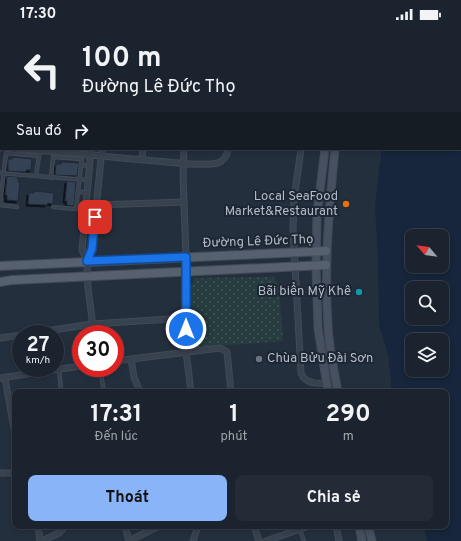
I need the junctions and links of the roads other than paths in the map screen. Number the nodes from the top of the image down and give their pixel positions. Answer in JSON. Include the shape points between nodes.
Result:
{"nodes":[{"id":1,"x":40,"y":150,"type":"joint"},
{"id":2,"x":50,"y":150,"type":"edge"},
{"id":3,"x":102,"y":150,"type":"edge"},
{"id":4,"x":143,"y":150,"type":"edge"},
{"id":5,"x":184,"y":150,"type":"edge"},
{"id":6,"x":228,"y":150,"type":"edge"},
{"id":7,"x":301,"y":150,"type":"edge"},
{"id":8,"x":325,"y":150,"type":"edge"},
{"id":9,"x":335,"y":150,"type":"edge"},
{"id":10,"x":91,"y":152,"type":"edge"},
{"id":11,"x":62,"y":155,"type":"junction"},
{"id":12,"x":102,"y":155,"type":"junction"},
{"id":13,"x":39,"y":156,"type":"junction"},
{"id":14,"x":142,"y":160,"type":"junction"},
{"id":15,"x":183,"y":163,"type":"junction"},
{"id":16,"x":81,"y":165,"type":"junction"},
{"id":17,"x":89,"y":166,"type":"junction"},
{"id":18,"x":0,"y":173,"type":"edge"},
{"id":19,"x":4,"y":174,"type":"junction"},
{"id":20,"x":36,"y":176,"type":"junction"},
{"id":21,"x":51,"y":178,"type":"junction"},
{"id":22,"x":79,"y":180,"type":"junction"},
{"id":23,"x":88,"y":180,"type":"junction"},
{"id":24,"x":78,"y":192,"type":"junction"},
{"id":25,"x":87,"y":192,"type":"junction"},
{"id":26,"x":184,"y":202,"type":"junction"},
{"id":27,"x":0,"y":205,"type":"edge"},
{"id":28,"x":96,"y":205,"type":"junction"},
{"id":29,"x":17,"y":207,"type":"dead end"},
{"id":30,"x":53,"y":207,"type":"dead end"},
{"id":31,"x":326,"y":251,"type":"junction"},
{"id":32,"x":316,"y":252,"type":"junction"},
{"id":33,"x":294,"y":253,"type":"junction"},
{"id":34,"x":186,"y":257,"type":"junction"},
{"id":35,"x":87,"y":261,"type":"junction"},
{"id":36,"x":326,"y":265,"type":"junction"},
{"id":37,"x":0,"y":266,"type":"edge"},
{"id":38,"x":316,"y":266,"type":"junction"},
{"id":39,"x":295,"y":267,"type":"junction"},
{"id":40,"x":186,"y":273,"type":"junction"},
{"id":41,"x":87,"y":277,"type":"junction"},
{"id":42,"x":0,"y":282,"type":"edge"},
{"id":43,"x":186,"y":318,"type":"junction"},
{"id":44,"x":92,"y":324,"type":"junction"},
{"id":45,"x":64,"y":328,"type":"edge"},
{"id":46,"x":12,"y":336,"type":"edge"},
{"id":47,"x":0,"y":338,"type":"edge"},
{"id":48,"x":186,"y":351,"type":"junction"},
{"id":49,"x":131,"y":359,"type":"junction"},
{"id":50,"x":124,"y":360,"type":"edge"},
{"id":51,"x":60,"y":377,"type":"edge"},
{"id":52,"x":102,"y":377,"type":"edge"},
{"id":53,"x":3,"y":378,"type":"edge"},
{"id":54,"x":336,"y":382,"type":"junction"},
{"id":55,"x":327,"y":383,"type":"junction"},
{"id":56,"x":61,"y":389,"type":"edge"},
{"id":57,"x":104,"y":389,"type":"edge"},
{"id":58,"x":139,"y":389,"type":"edge"},
{"id":59,"x":191,"y":389,"type":"edge"},
{"id":60,"x":231,"y":389,"type":"edge"},
{"id":61,"x":328,"y":389,"type":"edge"},
{"id":62,"x":337,"y":389,"type":"edge"},
{"id":63,"x":12,"y":420,"type":"edge"},
{"id":64,"x":0,"y":473,"type":"edge"},
{"id":65,"x":12,"y":473,"type":"edge"},
{"id":66,"x":39,"y":529,"type":"edge"},
{"id":67,"x":63,"y":529,"type":"edge"},
{"id":68,"x":126,"y":529,"type":"edge"},
{"id":69,"x":153,"y":529,"type":"edge"},
{"id":70,"x":197,"y":529,"type":"edge"},
{"id":71,"x":255,"y":529,"type":"edge"},
{"id":72,"x":337,"y":529,"type":"edge"},
{"id":73,"x":360,"y":529,"type":"edge"},
{"id":74,"x":369,"y":529,"type":"edge"},
{"id":75,"x":300,"y":530,"type":"joint"},
{"id":76,"x":41,"y":541,"type":"edge"},
{"id":77,"x":129,"y":541,"type":"edge"},
{"id":78,"x":194,"y":541,"type":"edge"},
{"id":79,"x":259,"y":541,"type":"edge"},
{"id":80,"x":266,"y":541,"type":"edge"},
{"id":81,"x":304,"y":541,"type":"edge"},
{"id":82,"x":339,"y":541,"type":"edge"},
{"id":83,"x":362,"y":541,"type":"edge"},
{"id":84,"x":372,"y":541,"type":"edge"}],
"edges":[{"from":1,"to":2,"type":"street"},
{"from":1,"to":13,"type":"lane"},
{"from":2,"to":11,"type":"street"},
{"from":3,"to":12,"type":"street"},
{"from":4,"to":14,"type":"street"},
{"from":5,"to":15,"type":"street"},
{"from":6,"to":15,"type":"street","via":[[224,159],[217,163]]},
{"from":7,"to":33,"type":"street","via":[[293,213]]},
{"from":8,"to":32,"type":"main road"},
{"from":9,"to":31,"type":"main road"},
{"from":10,"to":11,"type":"street"},
{"from":10,"to":12,"type":"street"},
{"from":10,"to":17,"type":"street"},
{"from":11,"to":16,"type":"lane","via":[[82,159]]},
{"from":11,"to":21,"type":"lane","via":[[53,156]]},
{"from":12,"to":14,"type":"street"},
{"from":12,"to":28,"type":"street"},
{"from":13,"to":19,"type":"lane","via":[[6,153]]},
{"from":13,"to":20,"type":"lane"},
{"from":14,"to":15,"type":"street"},
{"from":15,"to":26,"type":"street"},
{"from":16,"to":17,"type":"lane"},
{"from":16,"to":22,"type":"lane"},
{"from":17,"to":23,"type":"street"},
{"from":18,"to":19,"type":"lane"},
{"from":19,"to":20,"type":"lane"},
{"from":19,"to":27,"type":"lane"},
{"from":20,"to":21,"type":"lane"},
{"from":21,"to":22,"type":"lane"},
{"from":22,"to":23,"type":"lane"},
{"from":22,"to":24,"type":"lane"},
{"from":23,"to":25,"type":"street"},
{"from":24,"to":25,"type":"lane"},
{"from":24,"to":30,"type":"lane","via":[[76,209]]},
{"from":25,"to":35,"type":"street","via":[[82,250]]},
{"from":26,"to":28,"type":"street"},
{"from":26,"to":34,"type":"street"},
{"from":27,"to":29,"type":"lane"},
{"from":28,"to":35,"type":"street","via":[[92,249]]},
{"from":31,"to":32,"type":"main road","name":"Đường Lê Đức Thọ"},
{"from":31,"to":36,"type":"main road"},
{"from":32,"to":33,"type":"main road","name":"Đường Lê Đức Thọ"},
{"from":32,"to":38,"type":"main road"},
{"from":33,"to":34,"type":"main road","name":"Đường Lê Đức Thọ"},
{"from":33,"to":39,"type":"street"},
{"from":34,"to":35,"type":"main road","name":"Đường Lê Đức Thọ"},
{"from":34,"to":40,"type":"street"},
{"from":35,"to":37,"type":"main road","name":"Đường Lê Đức Thọ"},
{"from":35,"to":41,"type":"street"},
{"from":36,"to":38,"type":"main road","name":"Đường Lê Đức Thọ"},
{"from":36,"to":54,"type":"main road","via":[[328,327]]},
{"from":38,"to":39,"type":"main road","name":"Đường Lê Đức Thọ"},
{"from":38,"to":55,"type":"main road","via":[[318,328]]},
{"from":39,"to":40,"type":"main road","name":"Đường Lê Đức Thọ"},
{"from":39,"to":55,"type":"street","via":[[301,374],[310,382]]},
{"from":40,"to":41,"type":"main road","name":"Đường Lê Đức Thọ"},
{"from":40,"to":43,"type":"street"},
{"from":41,"to":42,"type":"main road","name":"Đường Lê Đức Thọ"},
{"from":41,"to":44,"type":"street"},
{"from":43,"to":44,"type":"street"},
{"from":43,"to":48,"type":"street"},
{"from":44,"to":45,"type":"street"},
{"from":46,"to":47,"type":"street"},
{"from":48,"to":49,"type":"street"},
{"from":48,"to":59,"type":"street"},
{"from":48,"to":60,"type":"street","via":[[220,348],[227,352]]},
{"from":49,"to":50,"type":"street"},
{"from":49,"to":58,"type":"street"},
{"from":51,"to":56,"type":"lane"},
{"from":52,"to":57,"type":"lane"},
{"from":53,"to":63,"type":"street"},
{"from":54,"to":55,"type":"street"},
{"from":54,"to":62,"type":"main road"},
{"from":55,"to":61,"type":"main road"},
{"from":64,"to":65,"type":"street"},
{"from":66,"to":76,"type":"street"},
{"from":67,"to":76,"type":"street"},
{"from":68,"to":77,"type":"street"},
{"from":69,"to":77,"type":"street"},
{"from":70,"to":78,"type":"street"},
{"from":71,"to":79,"type":"street"},
{"from":72,"to":82,"type":"street"},
{"from":73,"to":83,"type":"main road"},
{"from":74,"to":84,"type":"main road"},
{"from":75,"to":80,"type":"street"},
{"from":75,"to":81,"type":"lane"}]}
